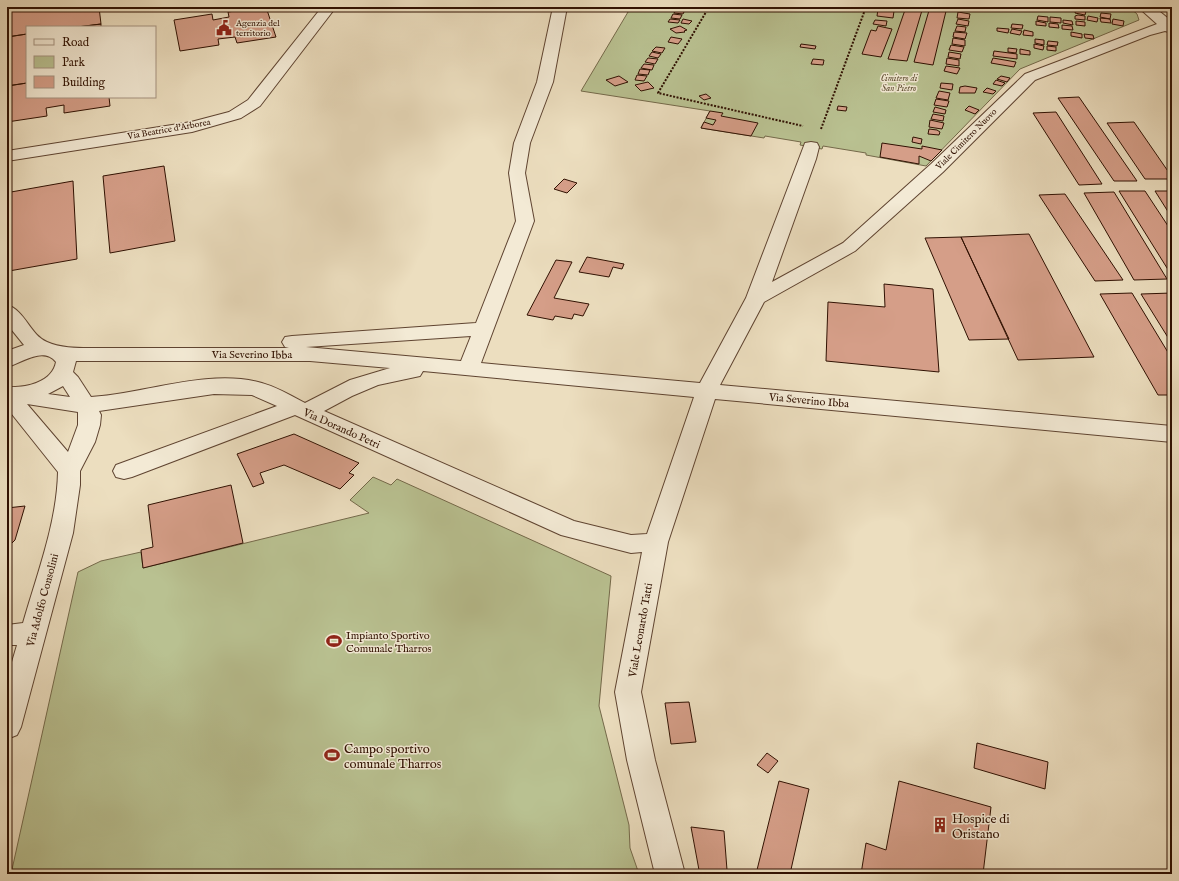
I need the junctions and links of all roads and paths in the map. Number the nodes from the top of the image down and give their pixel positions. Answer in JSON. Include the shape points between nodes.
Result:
{"nodes":[{"id":1,"x":329,"y":7,"type":"edge"},
{"id":2,"x":560,"y":7,"type":"edge"},
{"id":3,"x":709,"y":7,"type":"edge"},
{"id":4,"x":866,"y":7,"type":"edge"},
{"id":5,"x":1146,"y":7,"type":"edge"},
{"id":6,"x":1171,"y":26,"type":"edge"},
{"id":7,"x":821,"y":131,"type":"junction"},
{"id":8,"x":811,"y":147,"type":"joint"},
{"id":9,"x":7,"y":156,"type":"edge"},
{"id":10,"x":756,"y":298,"type":"junction"},
{"id":11,"x":7,"y":311,"type":"edge"},
{"id":12,"x":484,"y":329,"type":"junction"},
{"id":13,"x":50,"y":351,"type":"junction"},
{"id":14,"x":263,"y":353,"type":"junction"},
{"id":15,"x":7,"y":360,"type":"edge"},
{"id":16,"x":446,"y":366,"type":"junction"},
{"id":17,"x":469,"y":368,"type":"junction"},
{"id":18,"x":62,"y":374,"type":"junction"},
{"id":19,"x":707,"y":390,"type":"junction"},
{"id":20,"x":9,"y":393,"type":"edge"},
{"id":21,"x":85,"y":403,"type":"junction"},
{"id":22,"x":301,"y":410,"type":"junction"},
{"id":23,"x":1172,"y":434,"type":"edge"},
{"id":24,"x":69,"y":471,"type":"junction"},
{"id":25,"x":124,"y":471,"type":"dead end"},
{"id":26,"x":656,"y":542,"type":"junction"},
{"id":27,"x":33,"y":632,"type":"junction"},
{"id":28,"x":7,"y":635,"type":"edge"},
{"id":29,"x":7,"y":727,"type":"edge"},
{"id":30,"x":670,"y":874,"type":"edge"}],
"edges":[{"from":1,"to":9,"type":"street","name":"Via Beatrice d'Arborea","via":[[254,103],[235,115],[192,127]]},
{"from":2,"to":12,"type":"street","via":[[545,82],[522,143],[517,173],[525,222]]},
{"from":3,"to":7,"type":"path","via":[[658,93]]},
{"from":4,"to":7,"type":"path"},
{"from":5,"to":6,"type":"street","name":"Viale Cimitero Nuovo"},
{"from":6,"to":10,"type":"street","name":"Viale Cimitero Nuovo","via":[[1145,32],[1030,77],[937,168],[849,247]]},
{"from":7,"to":8,"type":"path"},
{"from":8,"to":10,"type":"street"},
{"from":10,"to":19,"type":"street"},
{"from":11,"to":13,"type":"street","via":[[28,338]]},
{"from":12,"to":14,"type":"street","via":[[303,340],[286,343]]},
{"from":12,"to":17,"type":"street"},
{"from":13,"to":14,"type":"street","name":"Via Severino Ibba","via":[[112,355]]},
{"from":13,"to":15,"type":"street","name":"Via Severino Ibba","via":[[22,352]]},
{"from":13,"to":18,"type":"street","via":[[66,361]]},
{"from":14,"to":16,"type":"street","name":"Via Severino Ibba","via":[[310,354]]},
{"from":16,"to":17,"type":"street","name":"Via Severino Ibba"},
{"from":16,"to":22,"type":"street","name":"Via Severino Ibba","via":[[396,373],[363,381]]},
{"from":17,"to":19,"type":"street","name":"Via Severino Ibba"},
{"from":18,"to":20,"type":"street","via":[[56,381],[36,391]]},
{"from":18,"to":21,"type":"street","name":"Via Adolfo Consolini","via":[[71,382]]},
{"from":19,"to":23,"type":"street","name":"Via Severino Ibba"},
{"from":19,"to":26,"type":"street","name":"Viale Leonardo Tatti"},
{"from":20,"to":21,"type":"street","name":"Via Dorando Petri","via":[[58,403]]},
{"from":20,"to":24,"type":"street"},
{"from":21,"to":22,"type":"street","name":"Via Dorando Petri","via":[[100,404],[218,387],[252,388]]},
{"from":21,"to":24,"type":"street","name":"Via Adolfo Consolini","via":[[90,415],[89,425],[84,442]]},
{"from":22,"to":25,"type":"street","name":"Via Severino Ibba"},
{"from":22,"to":26,"type":"street","name":"Via Dorando Petri","via":[[569,529],[631,544]]},
{"from":24,"to":27,"type":"street","name":"Via Adolfo Consolini","via":[[61,533]]},
{"from":26,"to":30,"type":"street","name":"Viale Leonardo Tatti","via":[[628,692],[641,760]]},
{"from":27,"to":28,"type":"street"},
{"from":27,"to":29,"type":"street","name":"Via Adolfo Consolini"}]}
